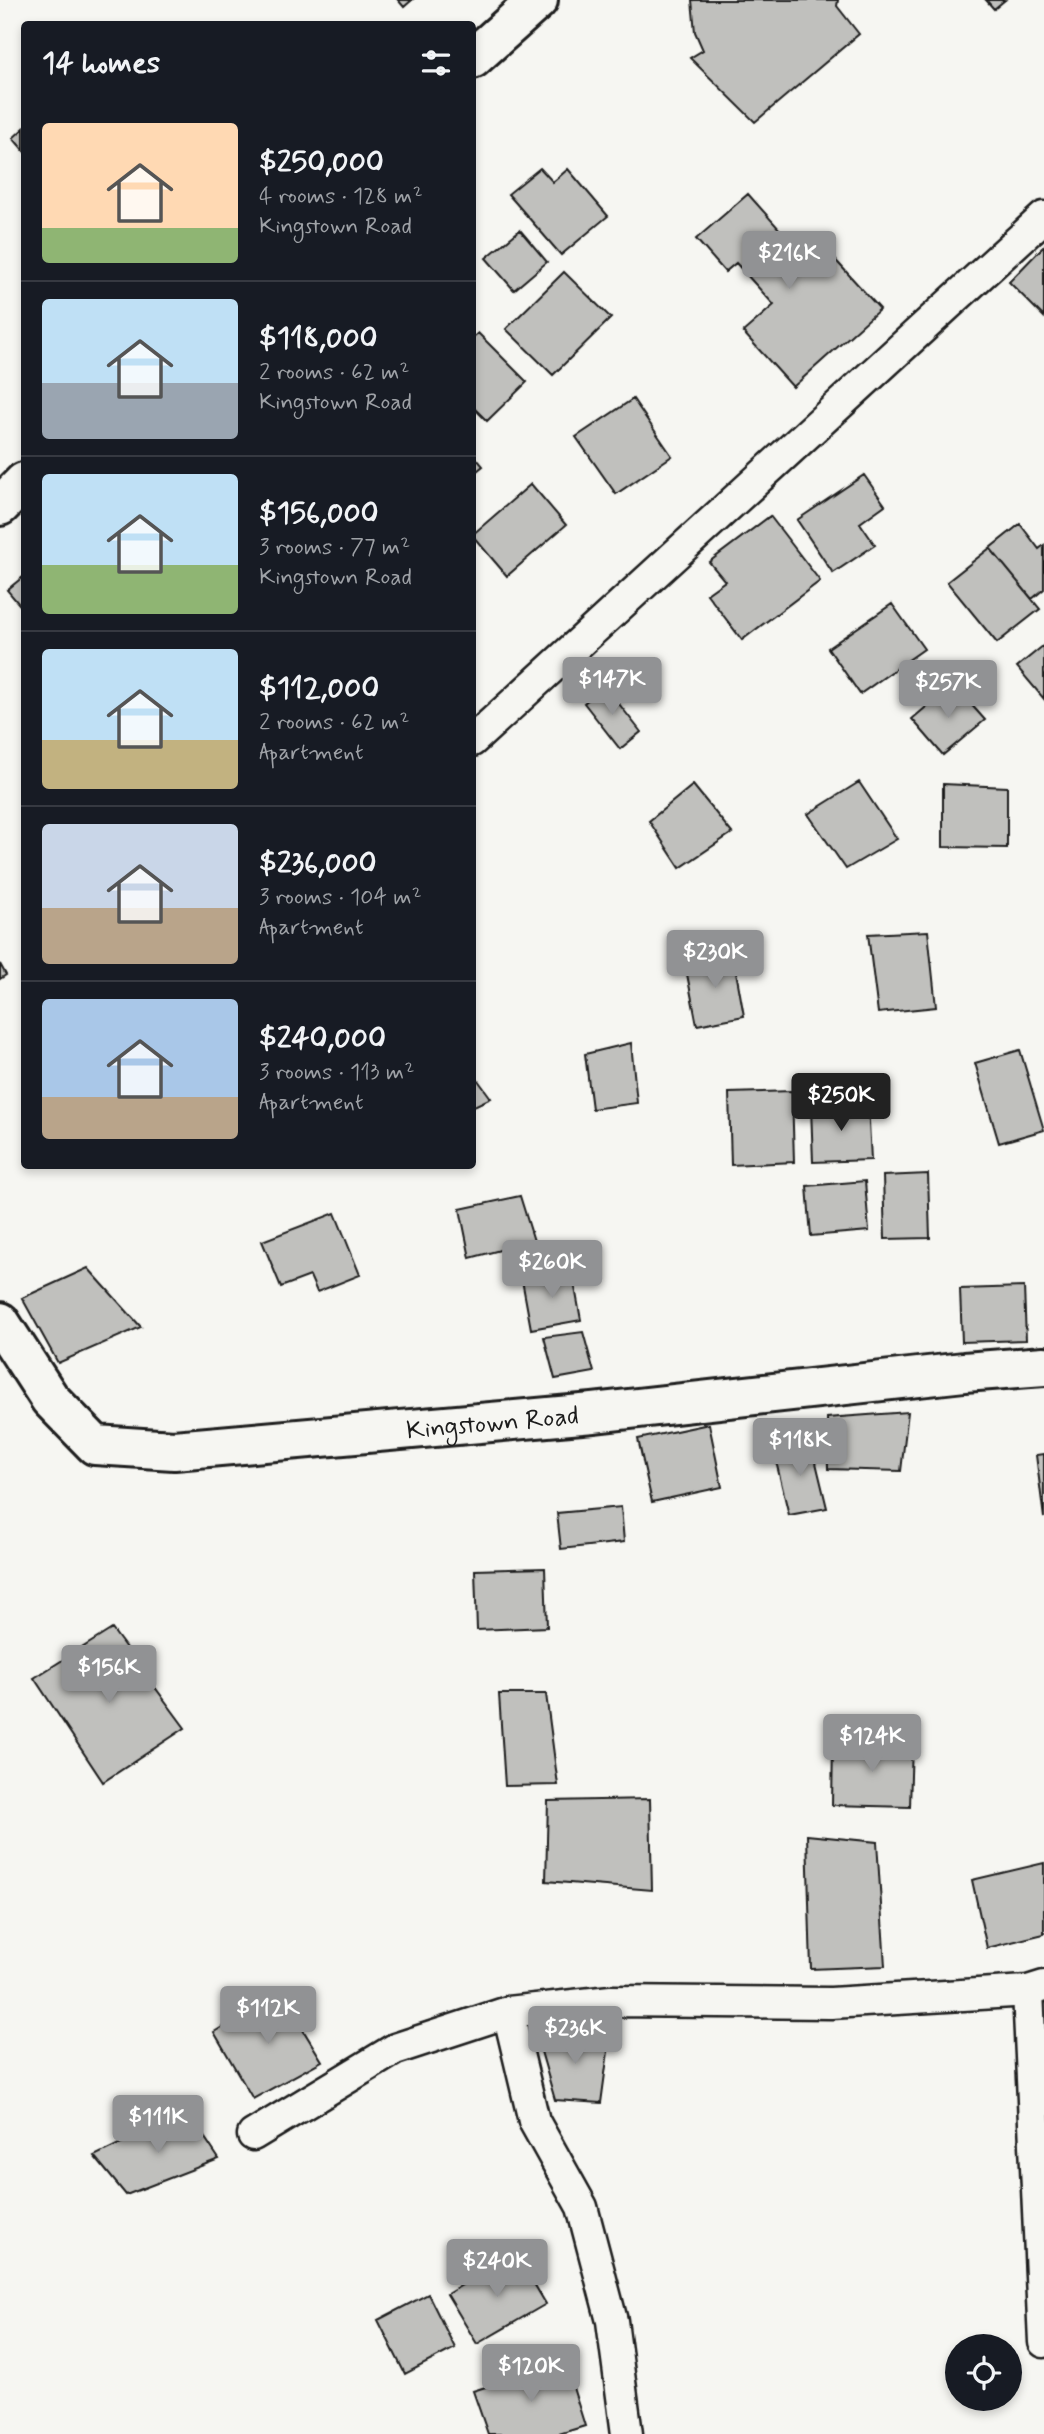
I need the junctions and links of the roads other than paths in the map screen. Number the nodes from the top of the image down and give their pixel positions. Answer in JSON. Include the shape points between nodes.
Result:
{"nodes":[{"id":1,"x":538,"y":0,"type":"edge"},
{"id":2,"x":476,"y":55,"type":"edge"},
{"id":3,"x":1044,"y":217,"type":"edge"},
{"id":4,"x":21,"y":485,"type":"edge"},
{"id":5,"x":0,"y":506,"type":"edge"},
{"id":6,"x":476,"y":737,"type":"edge"},
{"id":7,"x":0,"y":1322,"type":"edge"},
{"id":8,"x":1044,"y":1366,"type":"edge"},
{"id":9,"x":1036,"y":1989,"type":"edge"},
{"id":10,"x":508,"y":2011,"type":"junction"},
{"id":11,"x":253,"y":2135,"type":"dead end"},
{"id":12,"x":1044,"y":2342,"type":"edge"},
{"id":13,"x":627,"y":2434,"type":"edge"}],
"edges":[{"from":1,"to":2,"type":"street"},
{"from":3,"to":6,"type":"street"},
{"from":4,"to":5,"type":"street"},
{"from":7,"to":8,"type":"street","name":"Kingstown Road","via":[[50,1399],[95,1445],[174,1450]]},
{"from":9,"to":10,"type":"street","via":[[831,2003],[611,2001]]},
{"from":9,"to":12,"type":"street"},
{"from":10,"to":11,"type":"street","via":[[394,2049]]},
{"from":10,"to":13,"type":"street","via":[[534,2121],[582,2207],[612,2321]]}]}
